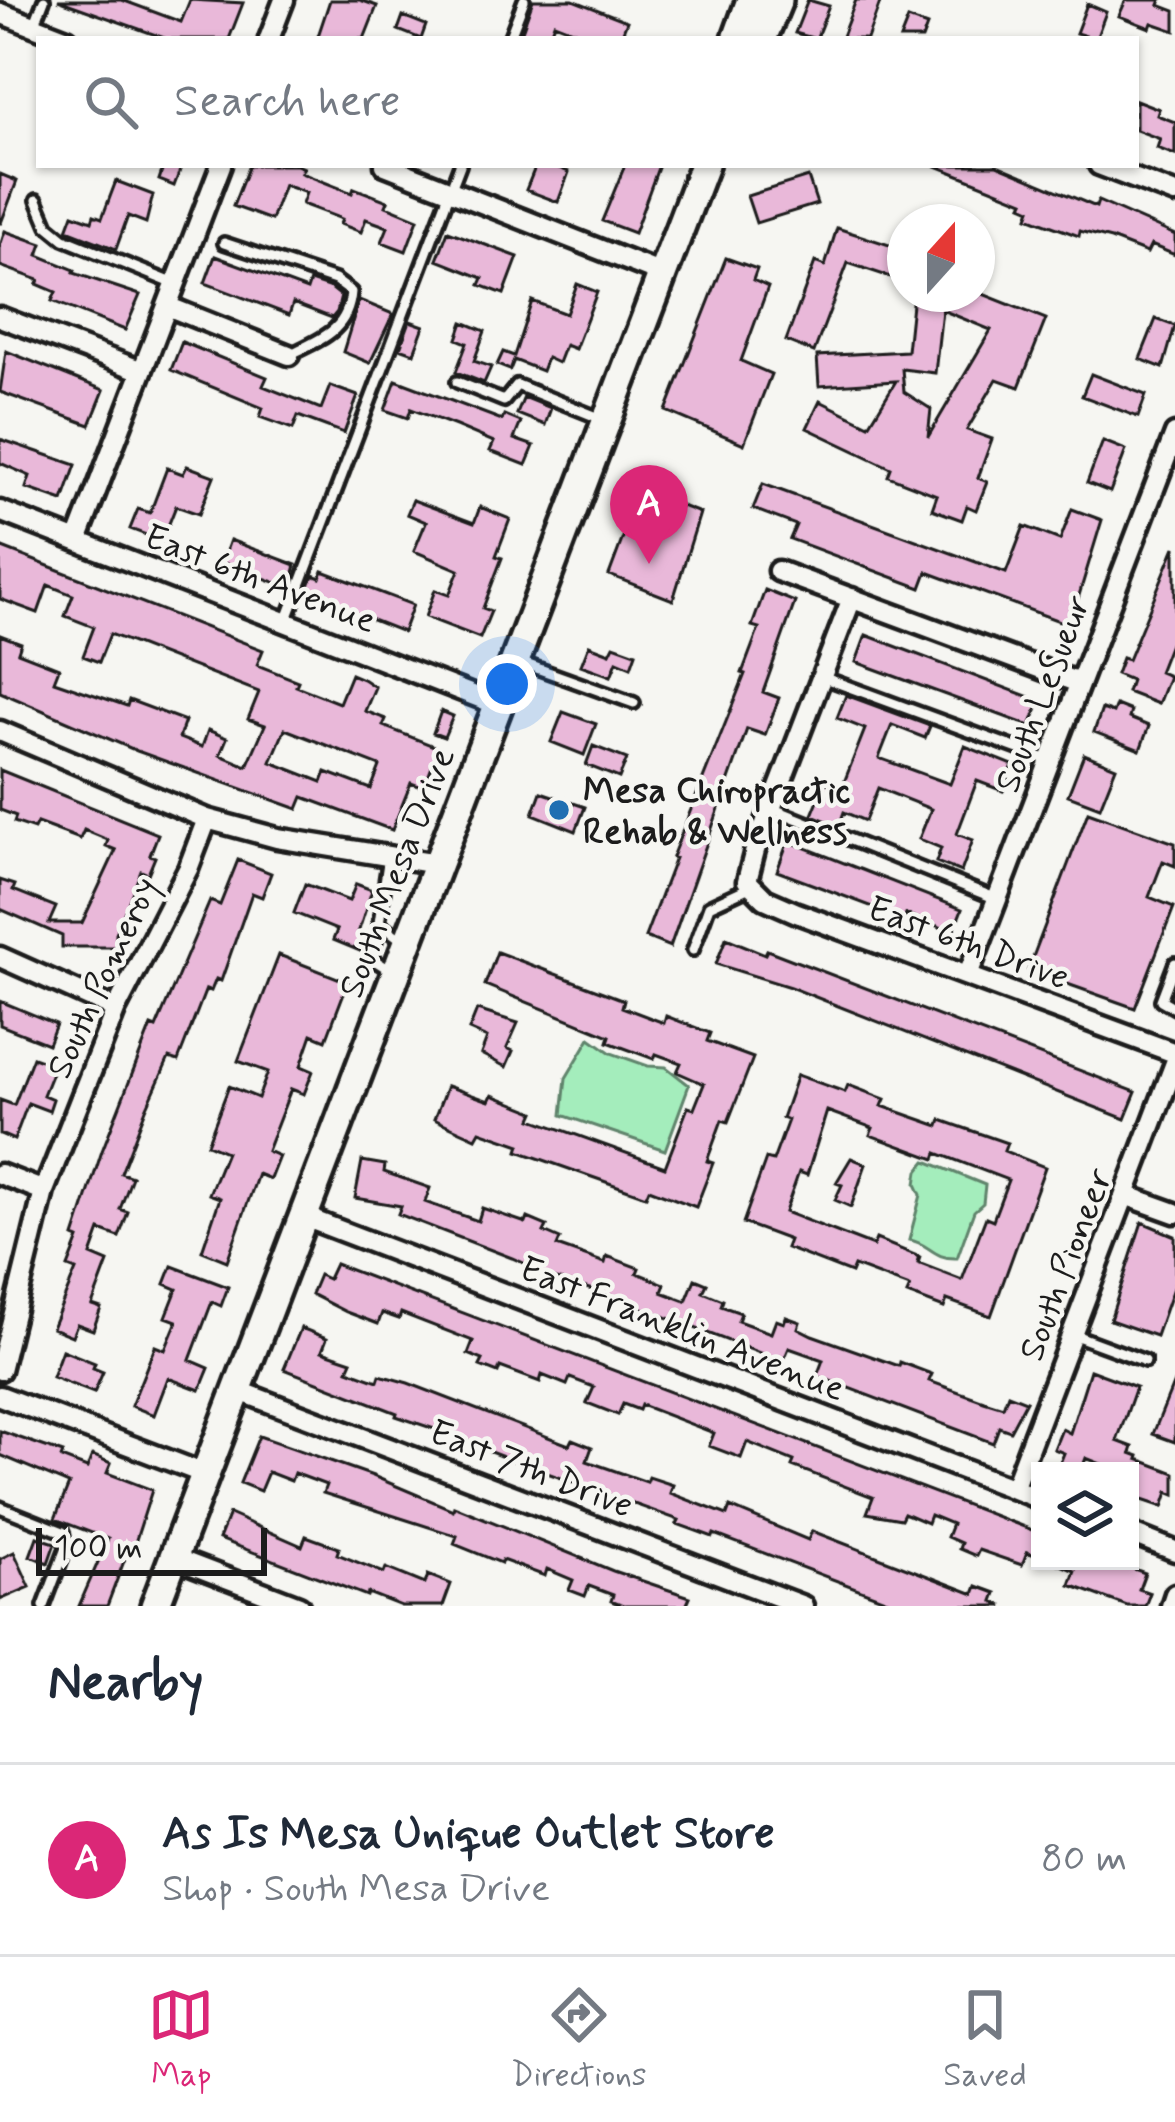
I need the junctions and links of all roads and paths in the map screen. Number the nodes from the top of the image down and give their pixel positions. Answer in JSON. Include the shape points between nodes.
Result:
{"nodes":[{"id":1,"x":44,"y":0,"type":"edge"},
{"id":2,"x":284,"y":0,"type":"edge"},
{"id":3,"x":524,"y":0,"type":"edge"},
{"id":4,"x":752,"y":0,"type":"edge"},
{"id":5,"x":778,"y":0,"type":"edge"},
{"id":6,"x":0,"y":13,"type":"edge"},
{"id":7,"x":34,"y":26,"type":"junction"},
{"id":8,"x":59,"y":36,"type":"edge"},
{"id":9,"x":270,"y":36,"type":"edge"},
{"id":10,"x":510,"y":36,"type":"edge"},
{"id":11,"x":738,"y":36,"type":"edge"},
{"id":12,"x":765,"y":36,"type":"edge"},
{"id":13,"x":220,"y":168,"type":"edge"},
{"id":14,"x":392,"y":168,"type":"edge"},
{"id":15,"x":459,"y":168,"type":"edge"},
{"id":16,"x":703,"y":168,"type":"edge"},
{"id":17,"x":1107,"y":168,"type":"edge"},
{"id":18,"x":450,"y":191,"type":"junction"},
{"id":19,"x":1175,"y":194,"type":"edge"},
{"id":20,"x":37,"y":200,"type":"dead end"},
{"id":21,"x":224,"y":243,"type":"dead end"},
{"id":22,"x":662,"y":274,"type":"junction"},
{"id":23,"x":176,"y":284,"type":"junction"},
{"id":24,"x":167,"y":305,"type":"junction"},
{"id":25,"x":0,"y":317,"type":"edge"},
{"id":26,"x":289,"y":355,"type":"joint"},
{"id":27,"x":142,"y":371,"type":"junction"},
{"id":28,"x":458,"y":382,"type":"dead end"},
{"id":29,"x":607,"y":421,"type":"junction"},
{"id":30,"x":1175,"y":434,"type":"edge"},
{"id":31,"x":0,"y":512,"type":"edge"},
{"id":32,"x":77,"y":541,"type":"junction"},
{"id":33,"x":778,"y":571,"type":"dead end"},
{"id":34,"x":852,"y":598,"type":"junction"},
{"id":35,"x":286,"y":622,"type":"junction"},
{"id":36,"x":515,"y":660,"type":"junction"},
{"id":37,"x":822,"y":676,"type":"junction"},
{"id":38,"x":1079,"y":683,"type":"junction"},
{"id":39,"x":634,"y":703,"type":"dead end"},
{"id":40,"x":498,"y":705,"type":"junction"},
{"id":41,"x":0,"y":731,"type":"edge"},
{"id":42,"x":1050,"y":761,"type":"junction"},
{"id":43,"x":771,"y":808,"type":"junction"},
{"id":44,"x":207,"y":820,"type":"junction"},
{"id":45,"x":389,"y":856,"type":"junction"},
{"id":46,"x":436,"y":864,"type":"junction"},
{"id":47,"x":749,"y":884,"type":"junction"},
{"id":48,"x":997,"y":898,"type":"junction"},
{"id":49,"x":380,"y":925,"type":"junction"},
{"id":50,"x":407,"y":943,"type":"junction"},
{"id":51,"x":693,"y":950,"type":"dead end"},
{"id":52,"x":0,"y":957,"type":"edge"},
{"id":53,"x":1175,"y":963,"type":"edge"},
{"id":54,"x":395,"y":974,"type":"junction"},
{"id":55,"x":968,"y":975,"type":"junction"},
{"id":56,"x":1175,"y":1008,"type":"edge"},
{"id":57,"x":116,"y":1009,"type":"junction"},
{"id":58,"x":1175,"y":1053,"type":"edge"},
{"id":59,"x":1175,"y":1063,"type":"edge"},
{"id":60,"x":0,"y":1174,"type":"edge"},
{"id":61,"x":44,"y":1191,"type":"junction"},
{"id":62,"x":1126,"y":1195,"type":"junction"},
{"id":63,"x":1175,"y":1213,"type":"edge"},
{"id":64,"x":302,"y":1216,"type":"junction"},
{"id":65,"x":1072,"y":1334,"type":"junction"},
{"id":66,"x":1145,"y":1361,"type":"dead end"},
{"id":67,"x":0,"y":1370,"type":"edge"},
{"id":68,"x":237,"y":1390,"type":"junction"},
{"id":69,"x":0,"y":1396,"type":"edge"},
{"id":70,"x":205,"y":1474,"type":"junction"},
{"id":71,"x":1013,"y":1489,"type":"junction"},
{"id":72,"x":1031,"y":1496,"type":"edge"},
{"id":73,"x":0,"y":1507,"type":"edge"},
{"id":74,"x":1139,"y":1537,"type":"edge"},
{"id":75,"x":1175,"y":1551,"type":"edge"},
{"id":76,"x":174,"y":1558,"type":"junction"},
{"id":77,"x":1175,"y":1594,"type":"edge"},
{"id":78,"x":44,"y":1606,"type":"edge"},
{"id":79,"x":155,"y":1606,"type":"edge"},
{"id":80,"x":298,"y":1606,"type":"edge"},
{"id":81,"x":803,"y":1606,"type":"edge"},
{"id":82,"x":1171,"y":1606,"type":"edge"}],
"edges":[{"from":1,"to":7,"type":"lane"},
{"from":2,"to":9,"type":"street"},
{"from":3,"to":10,"type":"lane"},
{"from":4,"to":11,"type":"main road"},
{"from":5,"to":12,"type":"main road"},
{"from":6,"to":7,"type":"street"},
{"from":7,"to":8,"type":"street"},
{"from":13,"to":23,"type":"street"},
{"from":14,"to":18,"type":"street"},
{"from":15,"to":18,"type":"lane"},
{"from":16,"to":22,"type":"main road","name":"South Mesa Drive"},
{"from":17,"to":19,"type":"street"},
{"from":18,"to":22,"type":"street"},
{"from":18,"to":35,"type":"lane"},
{"from":20,"to":23,"type":"lane","via":[[48,226],[64,238]]},
{"from":21,"to":26,"type":"lane","via":[[351,292],[334,333]]},
{"from":22,"to":29,"type":"main road","name":"South Mesa Drive"},
{"from":23,"to":24,"type":"street"},
{"from":24,"to":26,"type":"street"},
{"from":24,"to":27,"type":"street"},
{"from":25,"to":27,"type":"street"},
{"from":27,"to":32,"type":"street"},
{"from":28,"to":29,"type":"lane","via":[[505,400],[517,385]]},
{"from":29,"to":36,"type":"main road","name":"South Mesa Drive"},
{"from":30,"to":38,"type":"street","name":"South LeSueur"},
{"from":31,"to":32,"type":"street","name":"East 6th Avenue"},
{"from":32,"to":35,"type":"street","name":"East 6th Avenue"},
{"from":33,"to":34,"type":"street"},
{"from":34,"to":37,"type":"street"},
{"from":34,"to":38,"type":"street"},
{"from":35,"to":40,"type":"street","name":"East 6th Avenue"},
{"from":36,"to":39,"type":"lane"},
{"from":36,"to":40,"type":"main road","name":"South Mesa Drive"},
{"from":37,"to":42,"type":"lane"},
{"from":37,"to":43,"type":"street"},
{"from":38,"to":42,"type":"street","name":"South LeSueur"},
{"from":40,"to":46,"type":"main road","name":"South Mesa Drive"},
{"from":41,"to":44,"type":"street"},
{"from":42,"to":48,"type":"street","name":"South LeSueur"},
{"from":43,"to":47,"type":"street"},
{"from":43,"to":48,"type":"lane"},
{"from":44,"to":45,"type":"street"},
{"from":44,"to":57,"type":"street","name":"South Pomeroy"},
{"from":45,"to":46,"type":"street"},
{"from":45,"to":49,"type":"lane"},
{"from":46,"to":50,"type":"main road","name":"South Mesa Drive"},
{"from":47,"to":51,"type":"lane","via":[[709,906]]},
{"from":47,"to":55,"type":"street","name":"East 6th Drive","via":[[797,913]]},
{"from":48,"to":55,"type":"street","name":"South LeSueur"},
{"from":49,"to":50,"type":"lane"},
{"from":49,"to":54,"type":"lane","via":[[371,958]]},
{"from":50,"to":54,"type":"main road","name":"South Mesa Drive"},
{"from":52,"to":57,"type":"street"},
{"from":53,"to":56,"type":"lane","via":[[1161,1000]]},
{"from":54,"to":64,"type":"main road","name":"South Mesa Drive"},
{"from":55,"to":58,"type":"street","name":"East 6th Drive"},
{"from":57,"to":61,"type":"street","name":"South Pomeroy"},
{"from":59,"to":62,"type":"street","name":"South Pioneer"},
{"from":60,"to":61,"type":"street"},
{"from":61,"to":67,"type":"street","name":"South Pomeroy"},
{"from":62,"to":63,"type":"street"},
{"from":62,"to":65,"type":"street","name":"South Pioneer"},
{"from":64,"to":68,"type":"main road","name":"South Mesa Drive"},
{"from":64,"to":71,"type":"street","name":"East Franklin Avenue"},
{"from":65,"to":66,"type":"lane"},
{"from":65,"to":71,"type":"street","name":"South Pioneer"},
{"from":68,"to":70,"type":"main road","name":"South Mesa Drive"},
{"from":68,"to":81,"type":"street","name":"East 7th Drive"},
{"from":69,"to":70,"type":"street"},
{"from":70,"to":76,"type":"main road","name":"South Mesa Drive"},
{"from":71,"to":72,"type":"street","name":"East Franklin Avenue"},
{"from":73,"to":78,"type":"lane","via":[[63,1532],[66,1548]]},
{"from":74,"to":75,"type":"street"},
{"from":76,"to":79,"type":"main road","name":"South Mesa Drive"},
{"from":76,"to":80,"type":"street"},
{"from":77,"to":82,"type":"street"}]}
